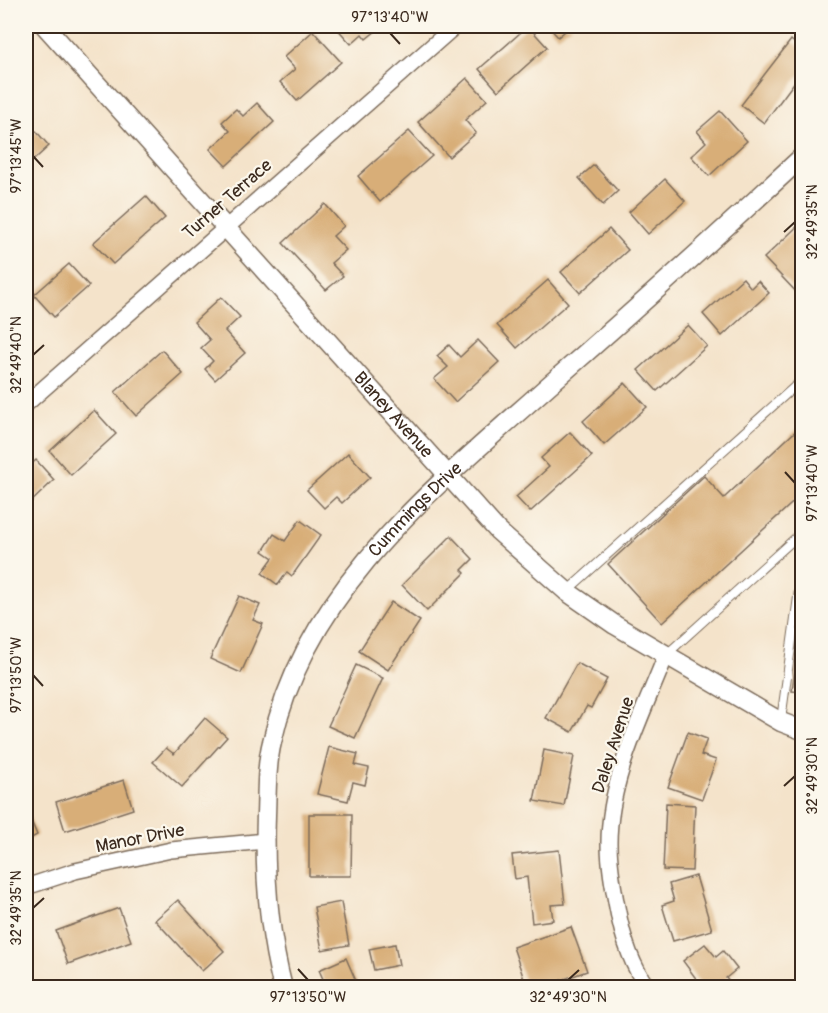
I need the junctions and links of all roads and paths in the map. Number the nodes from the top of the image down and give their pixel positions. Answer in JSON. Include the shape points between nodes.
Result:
{"nodes":[{"id":1,"x":45,"y":26,"type":"edge"},
{"id":2,"x":455,"y":26,"type":"edge"},
{"id":3,"x":802,"y":157,"type":"edge"},
{"id":4,"x":225,"y":226,"type":"junction"},
{"id":5,"x":802,"y":380,"type":"edge"},
{"id":6,"x":26,"y":404,"type":"edge"},
{"id":7,"x":448,"y":475,"type":"junction"},
{"id":8,"x":802,"y":532,"type":"edge"},
{"id":9,"x":802,"y":568,"type":"edge"},
{"id":10,"x":567,"y":591,"type":"junction"},
{"id":11,"x":666,"y":655,"type":"junction"},
{"id":12,"x":781,"y":722,"type":"junction"},
{"id":13,"x":802,"y":730,"type":"edge"},
{"id":14,"x":265,"y":841,"type":"junction"},
{"id":15,"x":26,"y":887,"type":"edge"},
{"id":16,"x":283,"y":987,"type":"edge"},
{"id":17,"x":648,"y":987,"type":"edge"}],
"edges":[{"from":1,"to":4,"type":"street","name":"Blaney Avenue"},
{"from":2,"to":4,"type":"street","name":"Turner Terrace"},
{"from":3,"to":7,"type":"street","name":"Cummings Drive"},
{"from":4,"to":6,"type":"street","name":"Turner Terrace"},
{"from":4,"to":7,"type":"street","name":"Blaney Avenue"},
{"from":5,"to":10,"type":"lane"},
{"from":7,"to":10,"type":"street","name":"Blaney Avenue","via":[[498,531]]},
{"from":7,"to":14,"type":"street","name":"Cummings Drive","via":[[366,561],[324,616],[290,680],[271,743]]},
{"from":8,"to":11,"type":"lane"},
{"from":9,"to":12,"type":"lane"},
{"from":10,"to":11,"type":"street","name":"Blaney Avenue"},
{"from":11,"to":12,"type":"street","name":"Blaney Avenue"},
{"from":11,"to":17,"type":"street","name":"Daley Avenue","via":[[627,753],[615,793],[609,842],[619,920],[632,958]]},
{"from":12,"to":13,"type":"street","name":"Blaney Avenue"},
{"from":14,"to":15,"type":"street","name":"Manor Drive","via":[[171,850],[75,871]]},
{"from":14,"to":16,"type":"street","name":"Cummings Drive","via":[[265,892]]}]}
